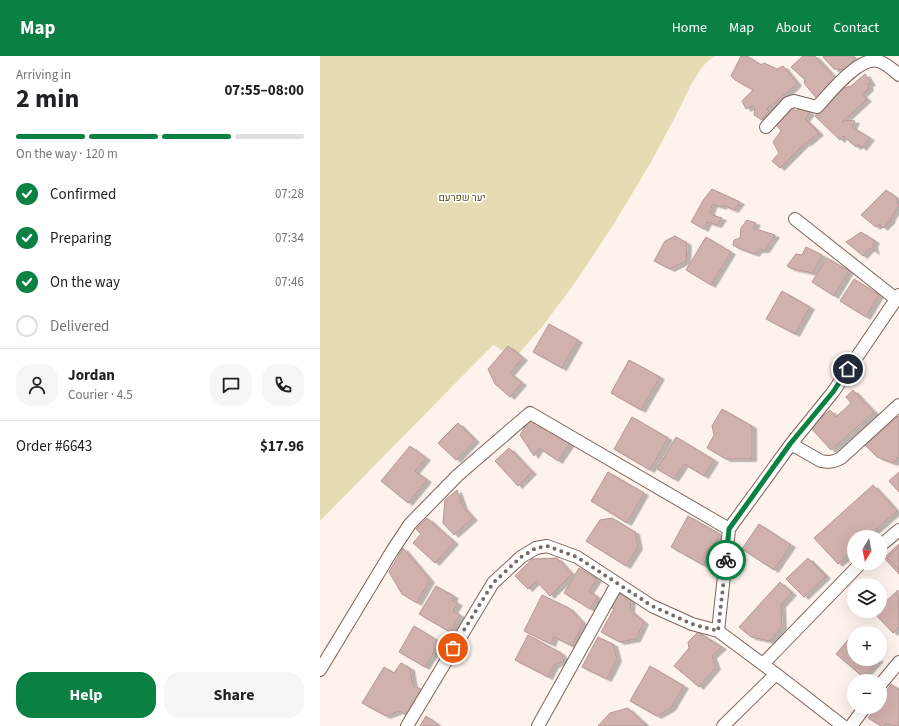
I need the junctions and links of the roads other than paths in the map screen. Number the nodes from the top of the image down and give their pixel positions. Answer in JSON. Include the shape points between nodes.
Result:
{"nodes":[{"id":1,"x":899,"y":75,"type":"edge"},
{"id":2,"x":766,"y":127,"type":"dead end"},
{"id":3,"x":796,"y":219,"type":"dead end"},
{"id":4,"x":898,"y":297,"type":"edge"},
{"id":5,"x":899,"y":405,"type":"edge"},
{"id":6,"x":790,"y":444,"type":"junction"},
{"id":7,"x":729,"y":529,"type":"junction"},
{"id":8,"x":899,"y":530,"type":"edge"},
{"id":9,"x":887,"y":540,"type":"edge"},
{"id":10,"x":854,"y":570,"type":"edge"},
{"id":11,"x":617,"y":584,"type":"junction"},
{"id":12,"x":718,"y":631,"type":"junction"},
{"id":13,"x":899,"y":662,"type":"edge"},
{"id":14,"x":763,"y":664,"type":"junction"},
{"id":15,"x":320,"y":670,"type":"edge"},
{"id":16,"x":776,"y":674,"type":"junction"},
{"id":17,"x":887,"y":677,"type":"edge"},
{"id":18,"x":860,"y":714,"type":"edge"},
{"id":19,"x":851,"y":725,"type":"edge"},
{"id":20,"x":407,"y":726,"type":"edge"},
{"id":21,"x":538,"y":726,"type":"edge"},
{"id":22,"x":723,"y":726,"type":"edge"}],
"edges":[{"from":1,"to":2,"type":"street","via":[[877,60],[867,62],[855,68],[817,107],[794,101],[788,103]]},
{"from":3,"to":4,"type":"street"},
{"from":4,"to":6,"type":"street","via":[[833,392]]},
{"from":5,"to":6,"type":"street","via":[[841,458],[833,462],[821,461]]},
{"from":6,"to":7,"type":"street"},
{"from":7,"to":12,"type":"street"},
{"from":7,"to":15,"type":"street","via":[[530,413],[458,475],[410,524]]},
{"from":8,"to":9,"type":"street"},
{"from":10,"to":14,"type":"street"},
{"from":11,"to":12,"type":"street","via":[[659,609],[692,624]]},
{"from":11,"to":20,"type":"street","via":[[577,557],[547,546],[536,548],[521,557],[493,583]]},
{"from":11,"to":21,"type":"street"},
{"from":12,"to":14,"type":"street"},
{"from":13,"to":17,"type":"street"},
{"from":14,"to":16,"type":"street"},
{"from":16,"to":19,"type":"street"},
{"from":16,"to":22,"type":"street"},
{"from":18,"to":19,"type":"street"}]}
